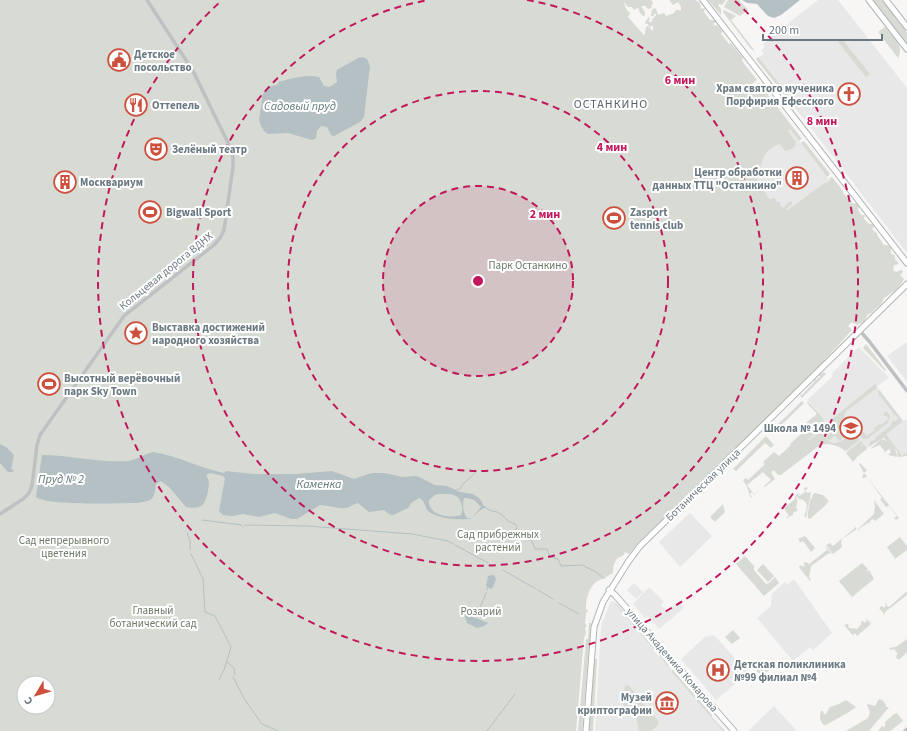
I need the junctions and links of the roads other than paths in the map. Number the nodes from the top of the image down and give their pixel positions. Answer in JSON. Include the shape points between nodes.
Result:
{"nodes":[{"id":1,"x":147,"y":0,"type":"edge"},
{"id":2,"x":703,"y":0,"type":"edge"},
{"id":3,"x":869,"y":0,"type":"edge"},
{"id":4,"x":886,"y":0,"type":"edge"},
{"id":5,"x":907,"y":27,"type":"edge"},
{"id":6,"x":907,"y":49,"type":"edge"},
{"id":7,"x":907,"y":263,"type":"edge"},
{"id":8,"x":907,"y":284,"type":"edge"},
{"id":9,"x":860,"y":331,"type":"junction"},
{"id":10,"x":907,"y":391,"type":"edge"},
{"id":11,"x":0,"y":514,"type":"edge"},
{"id":12,"x":609,"y":590,"type":"junction"},
{"id":13,"x":586,"y":731,"type":"edge"},
{"id":14,"x":734,"y":731,"type":"edge"}],
"edges":[{"from":1,"to":11,"type":"street","name":"Кольцевая дорога ВДНХ","via":[[193,71],[230,149],[233,167],[224,230],[215,244],[121,319],[39,438],[29,493]]},
{"from":2,"to":7,"type":"main road"},
{"from":3,"to":6,"type":"main road"},
{"from":4,"to":5,"type":"main road"},
{"from":8,"to":9,"type":"main road","name":"Ботаническая улица"},
{"from":9,"to":10,"type":"street"},
{"from":9,"to":12,"type":"main road","name":"Ботаническая улица","via":[[640,546]]},
{"from":12,"to":13,"type":"main road","name":"Ботаническая улица","via":[[599,610],[593,632]]},
{"from":12,"to":14,"type":"main road","name":"улица Академика Комарова"}]}
